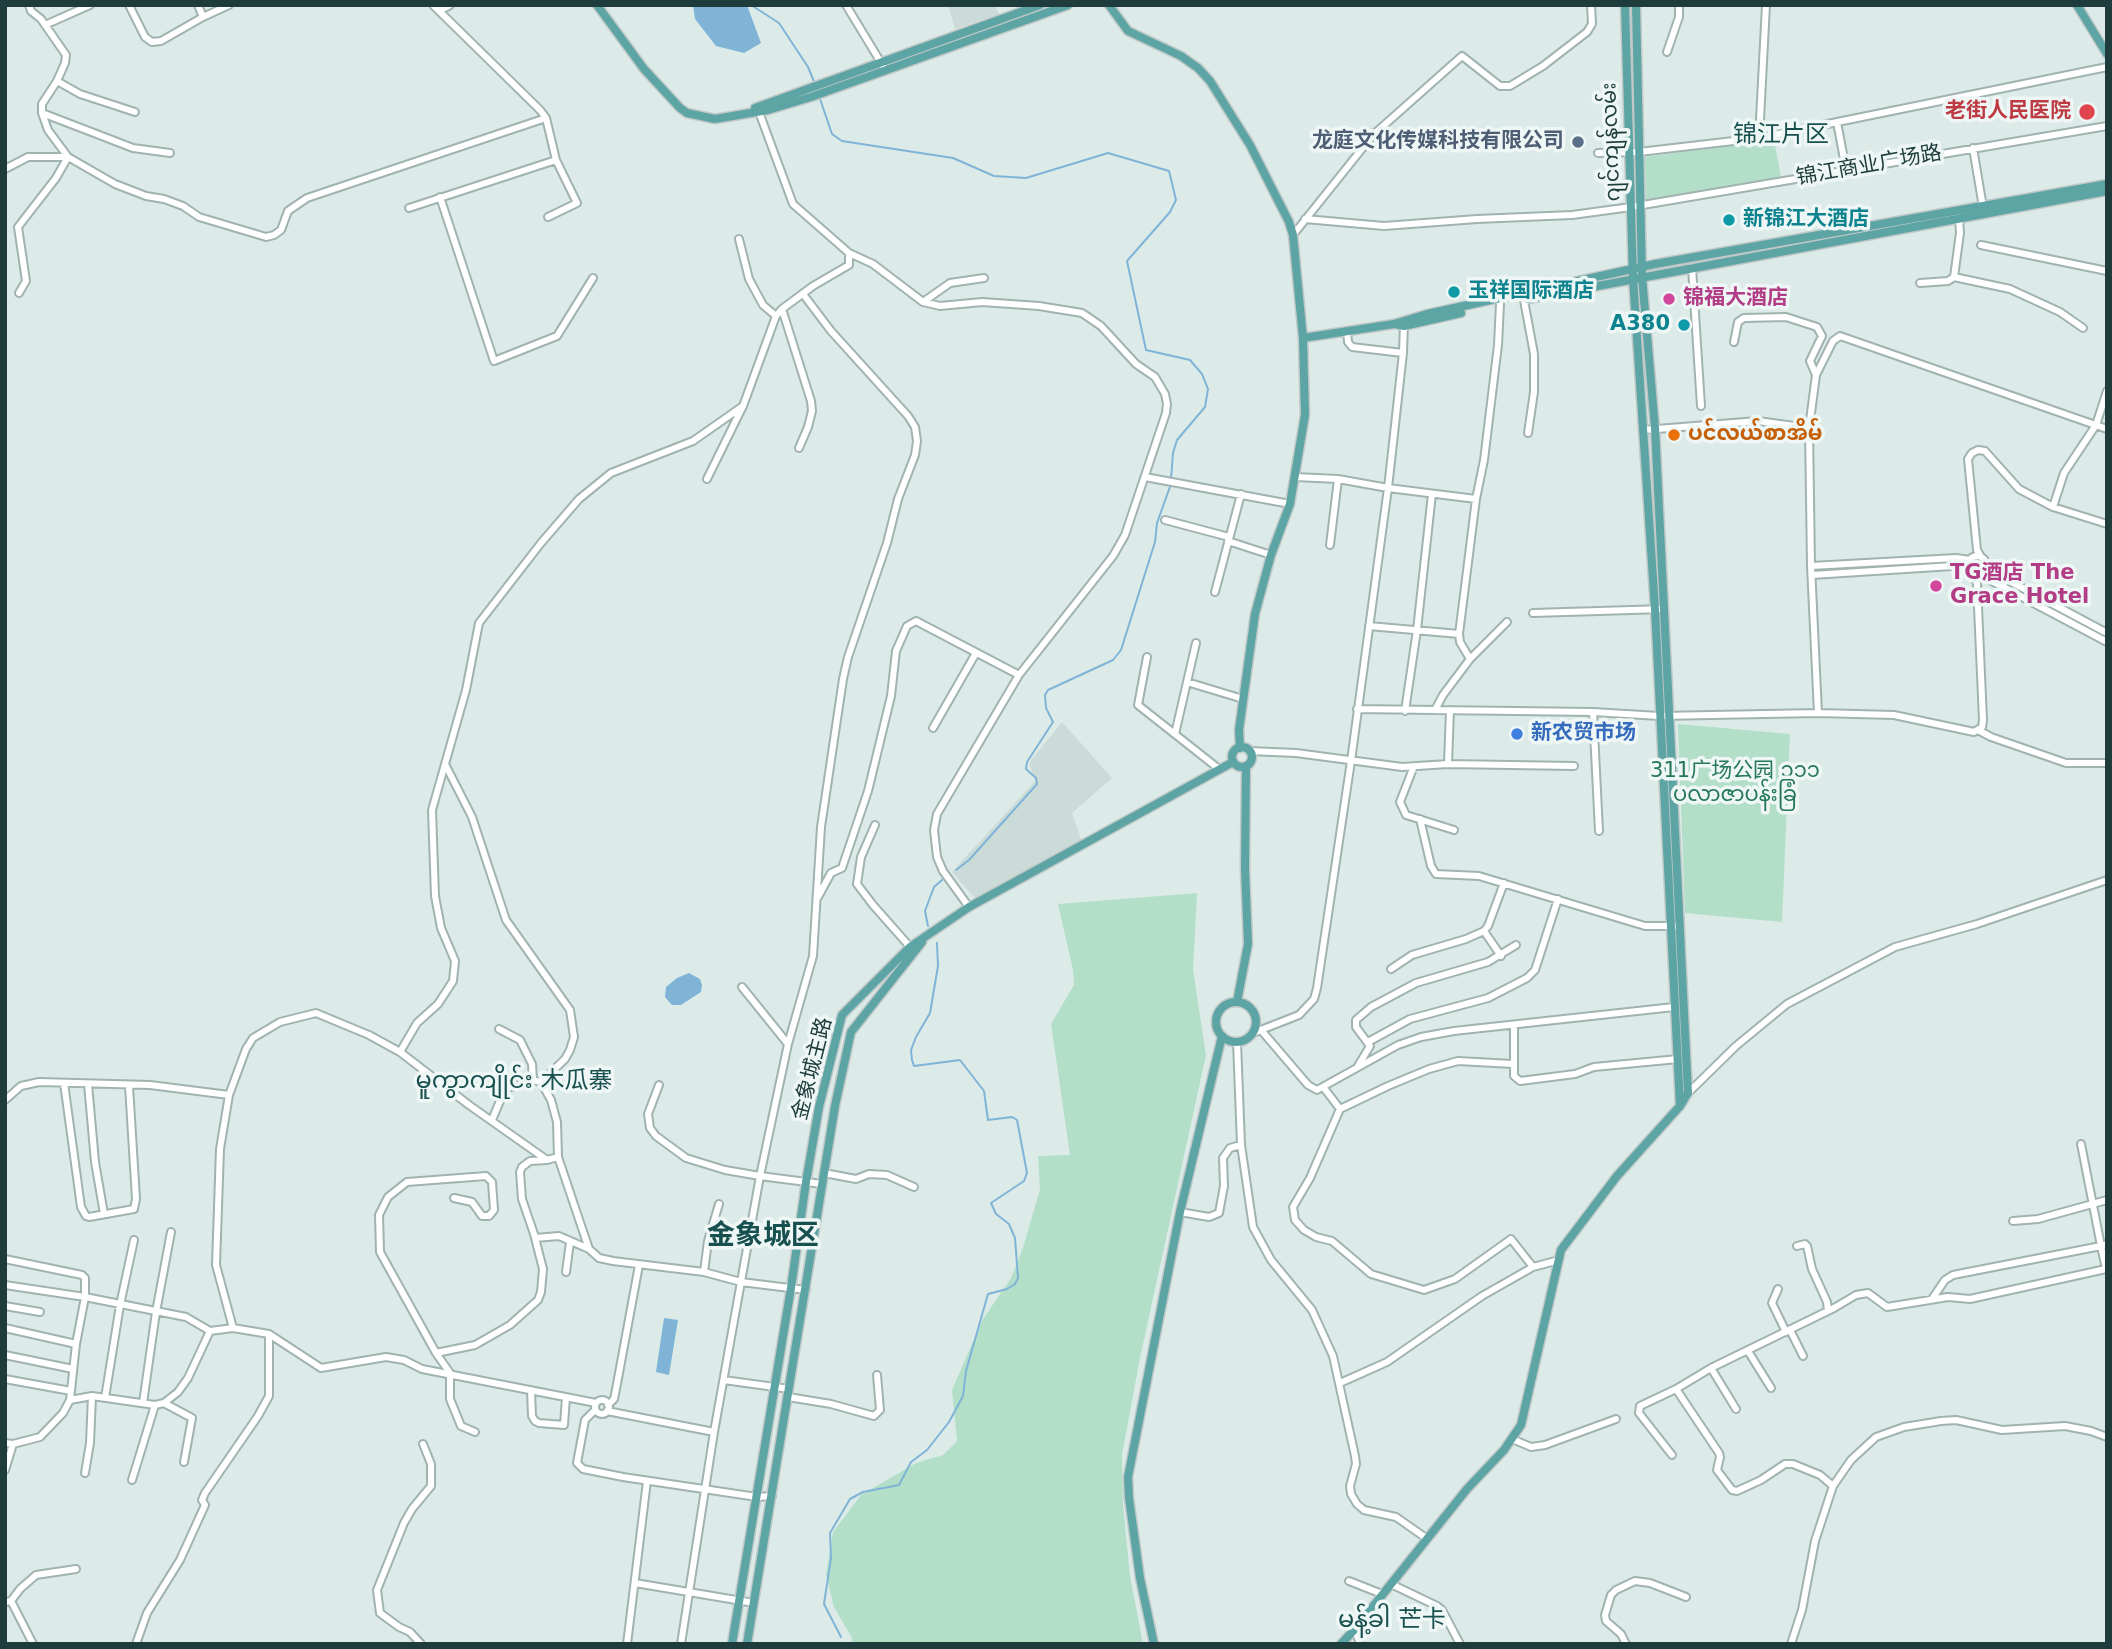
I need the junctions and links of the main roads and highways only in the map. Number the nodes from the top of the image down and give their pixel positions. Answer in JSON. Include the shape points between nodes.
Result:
{"nodes":[{"id":1,"x":597,"y":5,"type":"edge"},
{"id":2,"x":1040,"y":5,"type":"edge"},
{"id":3,"x":1068,"y":5,"type":"edge"},
{"id":4,"x":1109,"y":5,"type":"edge"},
{"id":5,"x":1625,"y":5,"type":"edge"},
{"id":6,"x":1636,"y":5,"type":"edge"},
{"id":7,"x":2079,"y":6,"type":"edge"},
{"id":8,"x":2107,"y":54,"type":"edge"},
{"id":9,"x":883,"y":66,"type":"junction"},
{"id":10,"x":810,"y":93,"type":"junction"},
{"id":11,"x":1628,"y":112,"type":"junction"},
{"id":12,"x":1638,"y":112,"type":"junction"},
{"id":13,"x":736,"y":116,"type":"junction"},
{"id":14,"x":1634,"y":153,"type":"junction"},
{"id":15,"x":2107,"y":184,"type":"edge"},
{"id":16,"x":2107,"y":191,"type":"edge"},
{"id":17,"x":1984,"y":210,"type":"junction"},
{"id":18,"x":1916,"y":222,"type":"junction"},
{"id":19,"x":1638,"y":273,"type":"junction"},
{"id":20,"x":1524,"y":297,"type":"junction"},
{"id":21,"x":1401,"y":323,"type":"junction"},
{"id":22,"x":1303,"y":338,"type":"junction"},
{"id":23,"x":1647,"y":398,"type":"junction"},
{"id":24,"x":1648,"y":504,"type":"junction"},
{"id":25,"x":1659,"y":505,"type":"junction"},
{"id":26,"x":1651,"y":555,"type":"junction"},
{"id":27,"x":1661,"y":555,"type":"junction"},
{"id":28,"x":1660,"y":609,"type":"junction"},
{"id":29,"x":1662,"y":663,"type":"junction"},
{"id":30,"x":1245,"y":750,"type":"junction"},
{"id":31,"x":1233,"y":762,"type":"junction"},
{"id":32,"x":1246,"y":766,"type":"junction"},
{"id":33,"x":1674,"y":801,"type":"junction"},
{"id":34,"x":1664,"y":802,"type":"junction"},
{"id":35,"x":1677,"y":863,"type":"junction"},
{"id":36,"x":1667,"y":864,"type":"junction"},
{"id":37,"x":913,"y":949,"type":"junction"},
{"id":38,"x":1237,"y":1002,"type":"junction"},
{"id":39,"x":1222,"y":1036,"type":"junction"},
{"id":40,"x":825,"y":1084,"type":"junction"},
{"id":41,"x":839,"y":1086,"type":"junction"},
{"id":42,"x":1680,"y":1106,"type":"junction"},
{"id":43,"x":732,"y":1644,"type":"edge"},
{"id":44,"x":747,"y":1644,"type":"edge"},
{"id":45,"x":1154,"y":1644,"type":"edge"},
{"id":46,"x":1341,"y":1644,"type":"edge"}],
"edges":[{"from":1,"to":13,"type":"main road","via":[[644,69],[680,108],[703,118]]},
{"from":2,"to":9,"type":"main road"},
{"from":3,"to":9,"type":"main road"},
{"from":4,"to":22,"type":"main road","via":[[1128,31],[1198,68],[1250,145],[1293,235]]},
{"from":5,"to":11,"type":"main road","name":"ဂျင်ကျန်လမ်း"},
{"from":6,"to":12,"type":"main road","name":"ဂျင်ကျန်လမ်း"},
{"from":7,"to":8,"type":"main road"},
{"from":9,"to":10,"type":"main road"},
{"from":10,"to":13,"type":"main road"},
{"from":10,"to":13,"type":"main road"},
{"from":11,"to":12,"type":"main road"},
{"from":11,"to":14,"type":"main road","name":"ဂျင်ကျန်လမ်း"},
{"from":12,"to":14,"type":"main road","name":"ဂျင်ကျန်လမ်း"},
{"from":14,"to":19,"type":"main road","name":"ဂျင်ကျန်လမ်း"},
{"from":15,"to":17,"type":"main road"},
{"from":16,"to":17,"type":"main road"},
{"from":17,"to":18,"type":"main road"},
{"from":17,"to":18,"type":"main road","via":[[1959,218]]},
{"from":18,"to":19,"type":"main road"},
{"from":19,"to":20,"type":"main road"},
{"from":19,"to":23,"type":"main road","name":"ဂျင်ကျန်လမ်း"},
{"from":20,"to":21,"type":"main road"},
{"from":20,"to":21,"type":"main road"},
{"from":21,"to":22,"type":"main road"},
{"from":22,"to":30,"type":"main road","via":[[1305,415],[1290,504],[1255,614],[1239,730]]},
{"from":23,"to":24,"type":"main road"},
{"from":23,"to":25,"type":"main road","via":[[1654,429]]},
{"from":24,"to":25,"type":"main road"},
{"from":24,"to":26,"type":"main road"},
{"from":25,"to":27,"type":"main road"},
{"from":26,"to":27,"type":"main road"},
{"from":26,"to":28,"type":"main road"},
{"from":27,"to":28,"type":"main road"},
{"from":28,"to":29,"type":"main road"},
{"from":29,"to":33,"type":"main road"},
{"from":29,"to":34,"type":"main road","via":[[1659,716]]},
{"from":30,"to":31,"type":"main road","via":[[1234,752]]},
{"from":30,"to":32,"type":"main road","via":[[1251,758]]},
{"from":31,"to":32,"type":"main road"},
{"from":31,"to":37,"type":"main road","name":"金象城主路","via":[[969,907]]},
{"from":32,"to":38,"type":"main road","via":[[1248,944]]},
{"from":33,"to":34,"type":"main road"},
{"from":33,"to":35,"type":"main road"},
{"from":34,"to":36,"type":"main road"},
{"from":35,"to":36,"type":"main road"},
{"from":35,"to":42,"type":"main road","via":[[1689,1093]]},
{"from":36,"to":42,"type":"main road"},
{"from":37,"to":40,"type":"main road","name":"金象城主路","via":[[842,1015]]},
{"from":37,"to":41,"type":"main road","name":"金象城主路","via":[[851,1032]]},
{"from":38,"to":39,"type":"main road","via":[[1218,1013],[1216,1025]]},
{"from":38,"to":39,"type":"main road","via":[[1253,1011],[1257,1032],[1237,1042]]},
{"from":39,"to":45,"type":"main road","via":[[1180,1212],[1128,1477],[1140,1578]]},
{"from":40,"to":41,"type":"main road"},
{"from":40,"to":43,"type":"main road","name":"金象城主路"},
{"from":41,"to":44,"type":"main road","name":"金象城主路"},
{"from":42,"to":46,"type":"main road","via":[[1617,1176],[1561,1250],[1521,1425]]}]}
